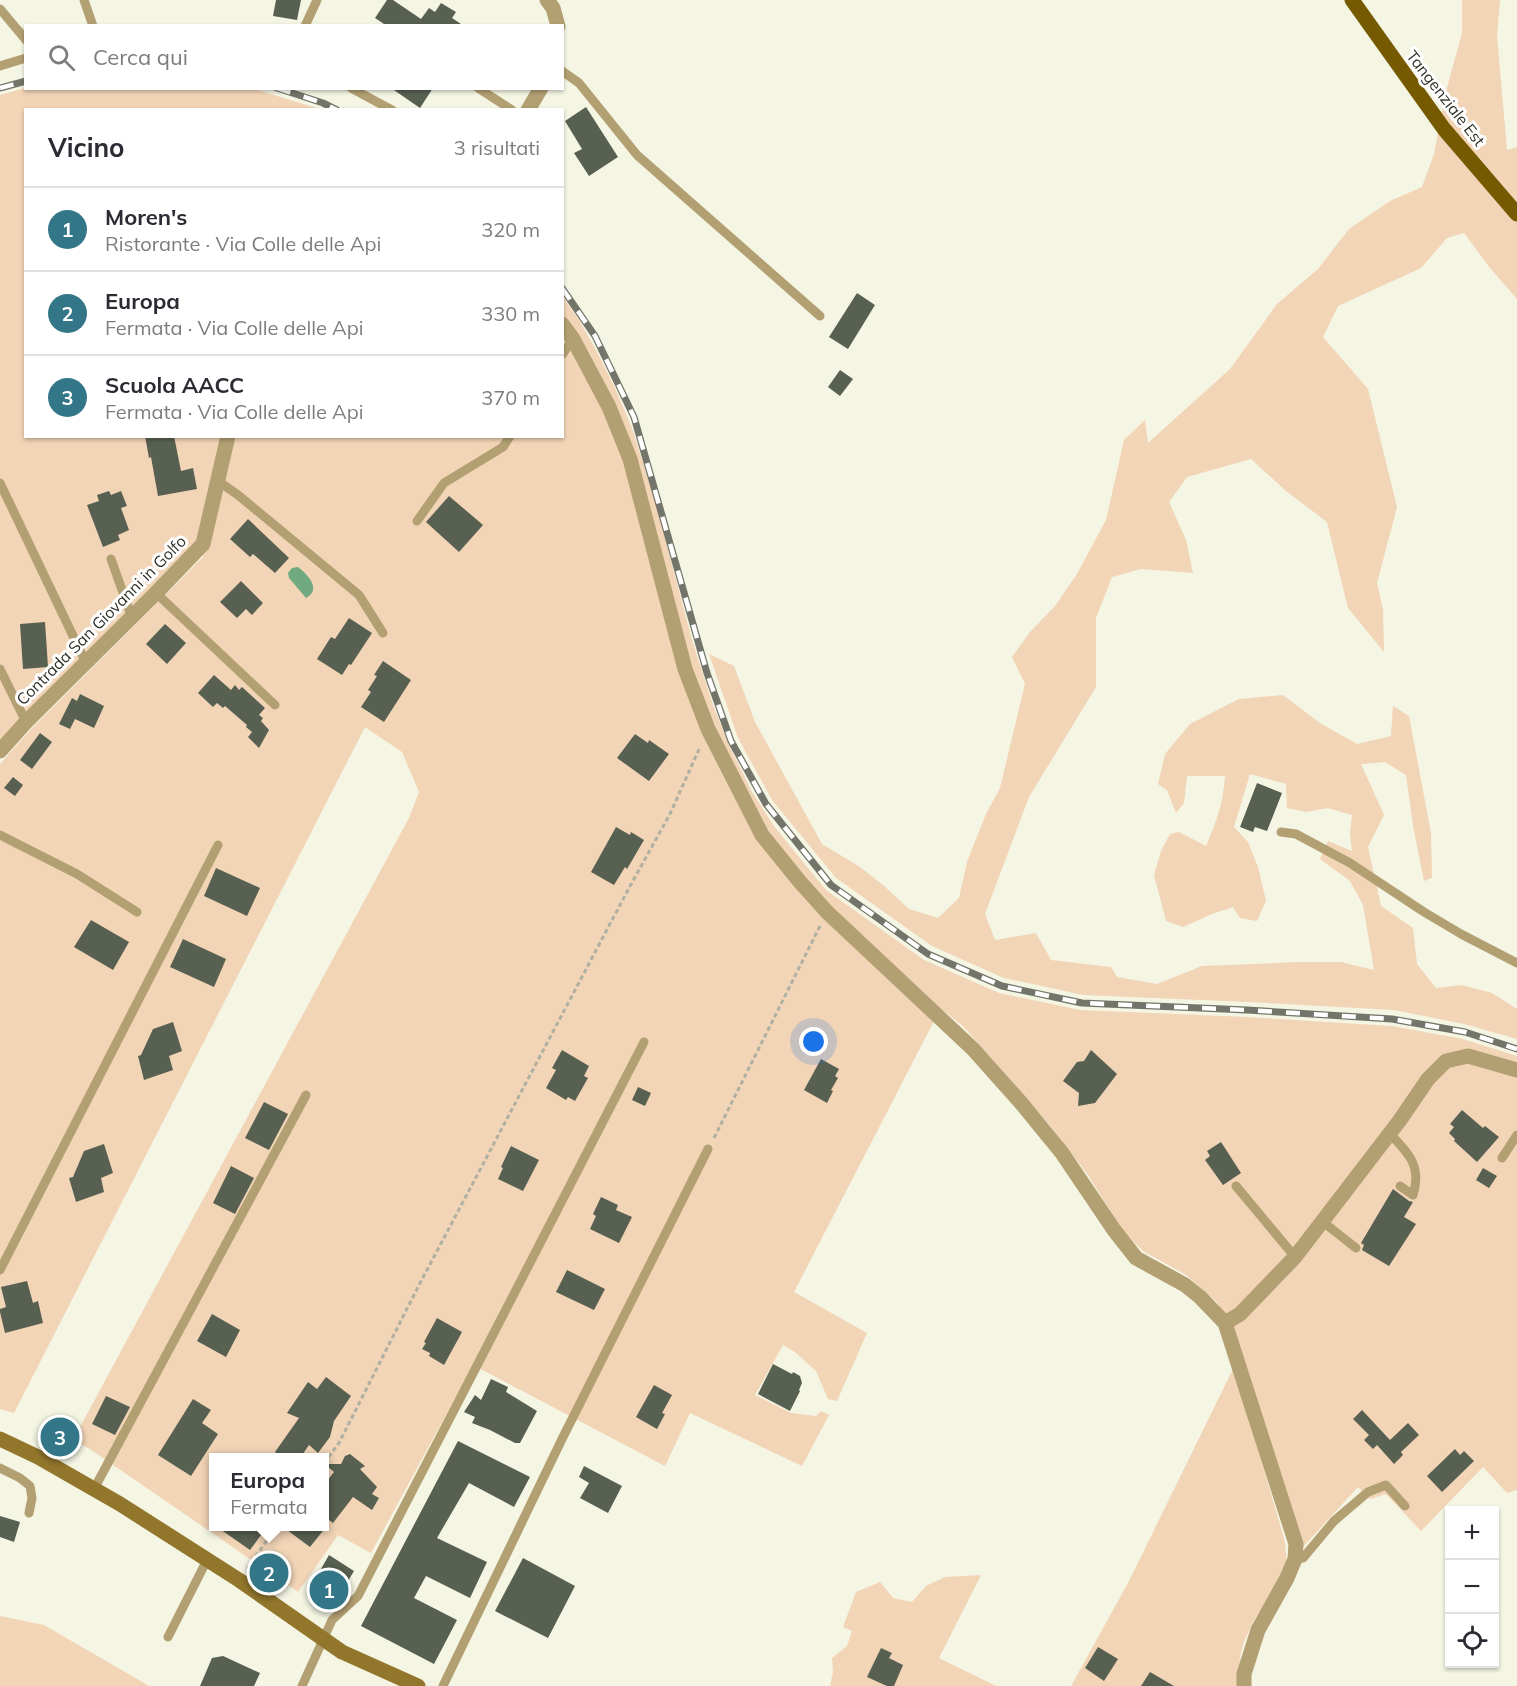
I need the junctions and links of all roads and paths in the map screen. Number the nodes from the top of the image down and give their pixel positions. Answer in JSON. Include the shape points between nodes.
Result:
{"nodes":[{"id":1,"x":84,"y":0,"type":"edge"},
{"id":2,"x":317,"y":0,"type":"edge"},
{"id":3,"x":1352,"y":0,"type":"edge"},
{"id":4,"x":552,"y":3,"type":"edge"},
{"id":5,"x":0,"y":9,"type":"edge"},
{"id":6,"x":92,"y":24,"type":"edge"},
{"id":7,"x":306,"y":24,"type":"edge"},
{"id":8,"x":557,"y":24,"type":"edge"},
{"id":9,"x":24,"y":38,"type":"edge"},
{"id":10,"x":24,"y":59,"type":"edge"},
{"id":11,"x":0,"y":66,"type":"edge"},
{"id":12,"x":564,"y":72,"type":"edge"},
{"id":13,"x":355,"y":90,"type":"edge"},
{"id":14,"x":481,"y":90,"type":"edge"},
{"id":15,"x":540,"y":90,"type":"edge"},
{"id":16,"x":388,"y":108,"type":"edge"},
{"id":17,"x":509,"y":108,"type":"edge"},
{"id":18,"x":529,"y":108,"type":"edge"},
{"id":19,"x":1517,"y":214,"type":"edge"},
{"id":20,"x":820,"y":316,"type":"dead end"},
{"id":21,"x":564,"y":327,"type":"edge"},
{"id":22,"x":573,"y":339,"type":"junction"},
{"id":23,"x":564,"y":353,"type":"edge"},
{"id":24,"x":228,"y":438,"type":"edge"},
{"id":25,"x":509,"y":438,"type":"edge"},
{"id":26,"x":218,"y":481,"type":"junction"},
{"id":27,"x":0,"y":483,"type":"edge"},
{"id":28,"x":417,"y":521,"type":"dead end"},
{"id":29,"x":111,"y":560,"type":"dead end"},
{"id":30,"x":156,"y":594,"type":"junction"},
{"id":31,"x":132,"y":618,"type":"junction"},
{"id":32,"x":383,"y":633,"type":"dead end"},
{"id":33,"x":86,"y":663,"type":"junction"},
{"id":34,"x":0,"y":669,"type":"edge"},
{"id":35,"x":275,"y":705,"type":"dead end"},
{"id":36,"x":26,"y":722,"type":"junction"},
{"id":37,"x":708,"y":729,"type":"junction"},
{"id":38,"x":0,"y":751,"type":"edge"},
{"id":39,"x":1281,"y":832,"type":"dead end"},
{"id":40,"x":0,"y":836,"type":"edge"},
{"id":41,"x":218,"y":845,"type":"dead end"},
{"id":42,"x":137,"y":912,"type":"dead end"},
{"id":43,"x":827,"y":912,"type":"junction"},
{"id":44,"x":1517,"y":963,"type":"edge"},
{"id":45,"x":644,"y":1042,"type":"dead end"},
{"id":46,"x":1517,"y":1070,"type":"edge"},
{"id":47,"x":306,"y":1095,"type":"dead end"},
{"id":48,"x":1390,"y":1134,"type":"junction"},
{"id":49,"x":1517,"y":1135,"type":"edge"},
{"id":50,"x":708,"y":1149,"type":"joint"},
{"id":51,"x":1502,"y":1158,"type":"dead end"},
{"id":52,"x":1236,"y":1186,"type":"dead end"},
{"id":53,"x":1400,"y":1186,"type":"dead end"},
{"id":54,"x":1323,"y":1222,"type":"junction"},
{"id":55,"x":1356,"y":1248,"type":"dead end"},
{"id":56,"x":1295,"y":1257,"type":"junction"},
{"id":57,"x":0,"y":1270,"type":"edge"},
{"id":58,"x":1225,"y":1323,"type":"junction"},
{"id":59,"x":0,"y":1440,"type":"edge"},
{"id":60,"x":329,"y":1456,"type":"edge"},
{"id":61,"x":0,"y":1468,"type":"edge"},
{"id":62,"x":94,"y":1489,"type":"junction"},
{"id":63,"x":1405,"y":1506,"type":"dead end"},
{"id":64,"x":29,"y":1513,"type":"dead end"},
{"id":65,"x":274,"y":1531,"type":"edge"},
{"id":66,"x":1295,"y":1559,"type":"junction"},
{"id":67,"x":207,"y":1560,"type":"junction"},
{"id":68,"x":239,"y":1580,"type":"junction"},
{"id":69,"x":168,"y":1637,"type":"dead end"},
{"id":70,"x":323,"y":1639,"type":"junction"},
{"id":71,"x":302,"y":1686,"type":"edge"},
{"id":72,"x":418,"y":1686,"type":"edge"},
{"id":73,"x":443,"y":1686,"type":"edge"},
{"id":74,"x":1244,"y":1686,"type":"edge"}],
"edges":[{"from":1,"to":6,"type":"lane"},
{"from":2,"to":7,"type":"lane"},
{"from":3,"to":19,"type":"main road","name":"Tangenziale Est","via":[[1444,129]]},
{"from":4,"to":8,"type":"street"},
{"from":5,"to":9,"type":"lane"},
{"from":10,"to":11,"type":"lane"},
{"from":12,"to":20,"type":"lane","via":[[579,83],[637,155]]},
{"from":13,"to":16,"type":"lane"},
{"from":14,"to":17,"type":"lane"},
{"from":15,"to":18,"type":"street"},
{"from":21,"to":22,"type":"street"},
{"from":22,"to":23,"type":"lane"},
{"from":22,"to":37,"type":"street","via":[[609,407],[630,459],[685,669]]},
{"from":24,"to":26,"type":"street","name":"Contrada San Giovanni in Golfo"},
{"from":25,"to":28,"type":"lane","via":[[503,447],[444,483]]},
{"from":26,"to":30,"type":"street","name":"Contrada San Giovanni in Golfo","via":[[203,544]]},
{"from":26,"to":32,"type":"lane","via":[[360,595]]},
{"from":27,"to":33,"type":"lane"},
{"from":29,"to":31,"type":"lane"},
{"from":30,"to":31,"type":"street","name":"Contrada San Giovanni in Golfo"},
{"from":30,"to":35,"type":"lane"},
{"from":31,"to":33,"type":"street","name":"Contrada San Giovanni in Golfo"},
{"from":33,"to":36,"type":"street","name":"Contrada San Giovanni in Golfo"},
{"from":34,"to":36,"type":"lane"},
{"from":36,"to":38,"type":"street","name":"Contrada San Giovanni in Golfo"},
{"from":37,"to":43,"type":"street","via":[[762,835]]},
{"from":37,"to":60,"type":"path","via":[[670,814]]},
{"from":39,"to":44,"type":"lane","via":[[1296,834],[1350,863],[1424,912]]},
{"from":40,"to":42,"type":"lane","via":[[77,874]]},
{"from":41,"to":57,"type":"lane"},
{"from":43,"to":50,"type":"path"},
{"from":43,"to":58,"type":"street","via":[[973,1049],[1062,1153],[1136,1258],[1185,1285]]},
{"from":45,"to":70,"type":"lane","via":[[358,1596],[332,1620]]},
{"from":46,"to":48,"type":"street","via":[[1467,1056],[1446,1061],[1428,1079]]},
{"from":47,"to":62,"type":"lane"},
{"from":48,"to":53,"type":"lane","via":[[1415,1166],[1417,1182],[1413,1195]]},
{"from":48,"to":54,"type":"street"},
{"from":49,"to":51,"type":"lane"},
{"from":50,"to":73,"type":"lane"},
{"from":52,"to":56,"type":"lane"},
{"from":54,"to":55,"type":"lane"},
{"from":54,"to":56,"type":"street"},
{"from":56,"to":58,"type":"street","via":[[1240,1314]]},
{"from":58,"to":66,"type":"street","via":[[1296,1544]]},
{"from":59,"to":62,"type":"main road"},
{"from":61,"to":64,"type":"lane","via":[[30,1486]]},
{"from":62,"to":67,"type":"main road"},
{"from":63,"to":66,"type":"lane","via":[[1386,1485],[1368,1492],[1334,1521],[1303,1558]]},
{"from":65,"to":68,"type":"path"},
{"from":66,"to":74,"type":"street","via":[[1258,1630]]},
{"from":67,"to":68,"type":"main road"},
{"from":67,"to":69,"type":"lane"},
{"from":68,"to":70,"type":"main road"},
{"from":70,"to":71,"type":"lane"},
{"from":70,"to":72,"type":"main road","via":[[342,1652]]}]}
